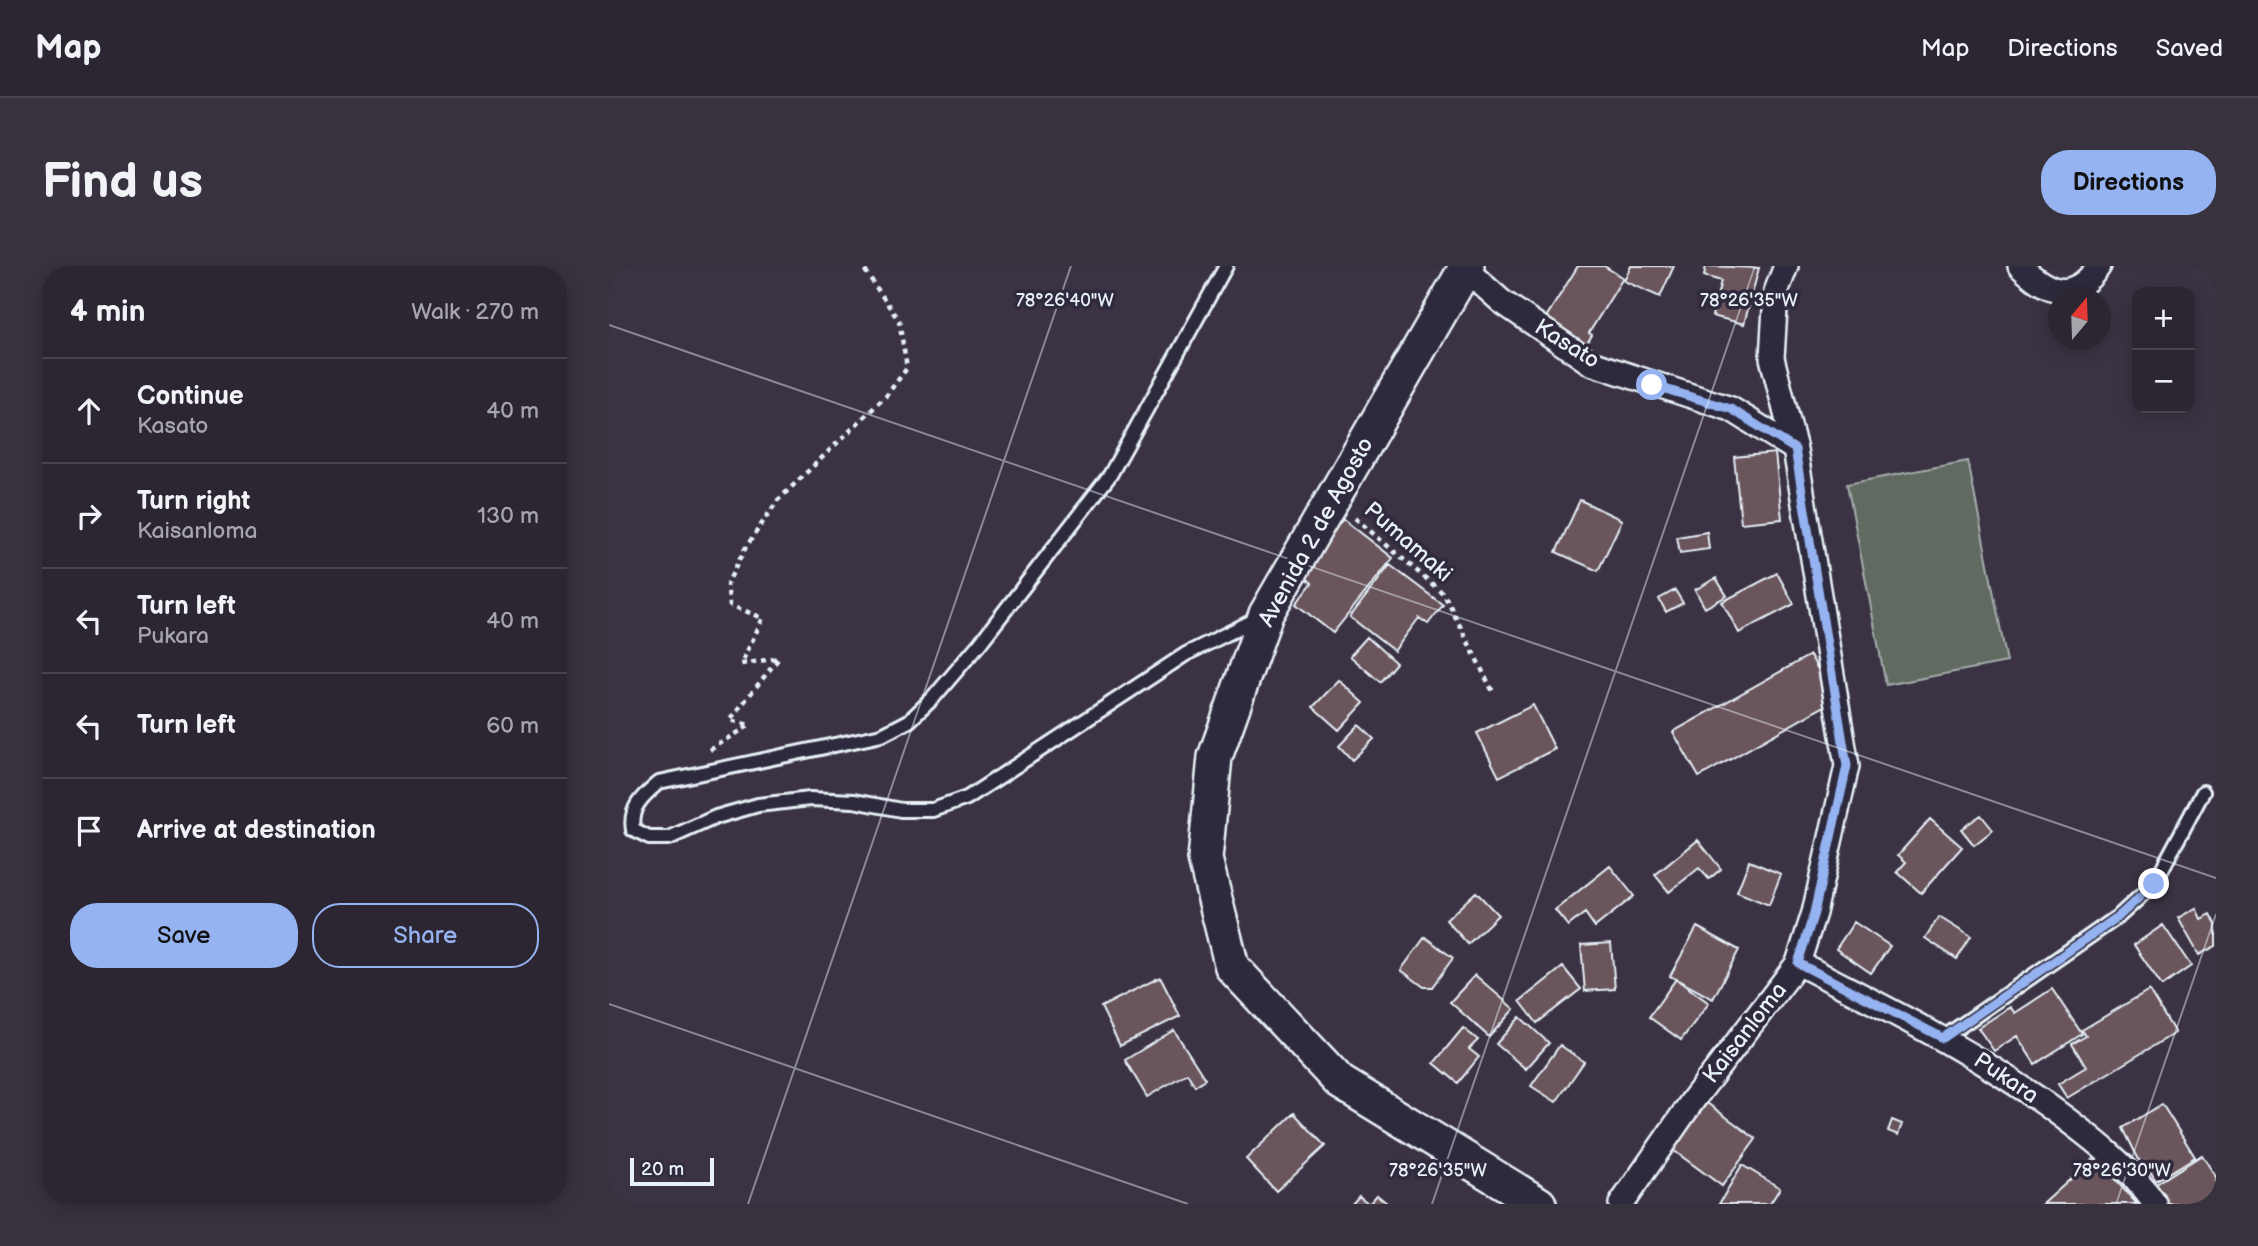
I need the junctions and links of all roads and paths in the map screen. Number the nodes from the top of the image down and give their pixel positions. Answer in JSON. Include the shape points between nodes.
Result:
{"nodes":[{"id":1,"x":862,"y":266,"type":"edge"},
{"id":2,"x":1226,"y":266,"type":"edge"},
{"id":3,"x":1786,"y":266,"type":"edge"},
{"id":4,"x":2020,"y":266,"type":"edge"},
{"id":5,"x":2099,"y":266,"type":"edge"},
{"id":6,"x":1466,"y":267,"type":"edge"},
{"id":7,"x":1795,"y":449,"type":"junction"},
{"id":8,"x":1332,"y":499,"type":"junction"},
{"id":9,"x":1266,"y":614,"type":"junction"},
{"id":10,"x":1493,"y":692,"type":"dead end"},
{"id":11,"x":704,"y":753,"type":"dead end"},
{"id":12,"x":2203,"y":792,"type":"dead end"},
{"id":13,"x":1798,"y":963,"type":"junction"},
{"id":14,"x":1943,"y":1038,"type":"junction"},
{"id":15,"x":1539,"y":1204,"type":"edge"},
{"id":16,"x":1621,"y":1204,"type":"edge"},
{"id":17,"x":2155,"y":1204,"type":"edge"}],
"edges":[{"from":1,"to":11,"type":"path","via":[[899,321],[907,368],[886,396],[778,500],[746,547],[727,584],[730,605],[763,618],[741,664],[779,658],[730,720],[750,725]]},
{"from":2,"to":9,"type":"lane","via":[[1110,475],[980,643],[909,721],[882,735],[659,782],[639,800],[631,817],[632,830],[649,838],[669,838],[758,805],[810,799],[933,810],[967,798],[1186,654]]},
{"from":3,"to":7,"type":"street","name":"Kaisanloma","via":[[1776,292],[1772,358]]},
{"from":4,"to":5,"type":"street","via":[[2035,281],[2054,290],[2073,290]]},
{"from":6,"to":7,"type":"street","name":"Kasato","via":[[1501,301],[1591,363],[1731,409]]},
{"from":6,"to":8,"type":"main road","name":"Avenida 2 de Agosto"},
{"from":7,"to":13,"type":"street","name":"Kaisanloma","via":[[1847,766]]},
{"from":8,"to":9,"type":"main road","name":"Avenida 2 de Agosto"},
{"from":8,"to":10,"type":"path","name":"Pumamaki","via":[[1444,593]]},
{"from":9,"to":15,"type":"main road","name":"Avenida 2 de Agosto","via":[[1215,757],[1206,846],[1205,859],[1232,967],[1340,1082]]},
{"from":12,"to":14,"type":"lane","via":[[2154,884],[2119,916]]},
{"from":13,"to":14,"type":"street","name":"Pukara"},
{"from":13,"to":16,"type":"street","name":"Kaisanloma","via":[[1693,1100]]},
{"from":14,"to":17,"type":"street","name":"Pukara","via":[[2014,1081],[2103,1147]]}]}
